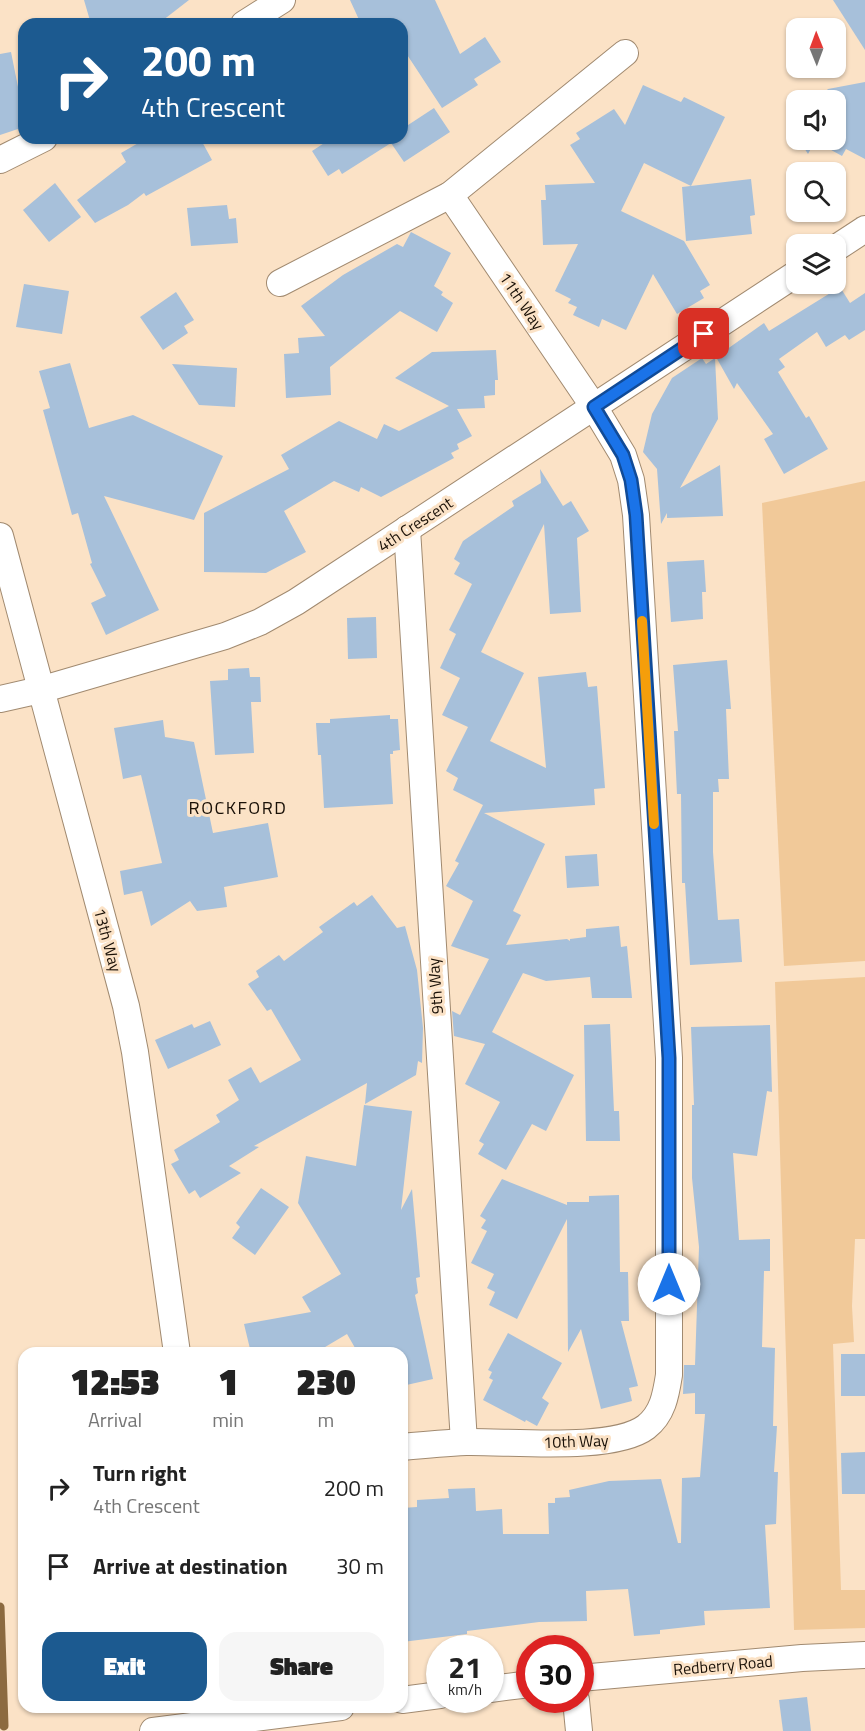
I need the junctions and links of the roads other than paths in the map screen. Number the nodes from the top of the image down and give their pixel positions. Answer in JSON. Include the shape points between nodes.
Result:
{"nodes":[{"id":1,"x":282,"y":0,"type":"edge"},
{"id":2,"x":254,"y":18,"type":"edge"},
{"id":3,"x":625,"y":53,"type":"dead end"},
{"id":4,"x":32,"y":144,"type":"edge"},
{"id":5,"x":0,"y":160,"type":"edge"},
{"id":6,"x":450,"y":195,"type":"junction"},
{"id":7,"x":865,"y":229,"type":"edge"},
{"id":8,"x":846,"y":241,"type":"edge"},
{"id":9,"x":786,"y":281,"type":"edge"},
{"id":10,"x":280,"y":283,"type":"dead end"},
{"id":11,"x":594,"y":407,"type":"junction"},
{"id":12,"x":407,"y":529,"type":"junction"},
{"id":13,"x":0,"y":536,"type":"edge"},
{"id":14,"x":40,"y":690,"type":"junction"},
{"id":15,"x":0,"y":699,"type":"edge"},
{"id":16,"x":176,"y":1347,"type":"edge"},
{"id":17,"x":464,"y":1442,"type":"junction"},
{"id":18,"x":408,"y":1447,"type":"edge"},
{"id":19,"x":865,"y":1655,"type":"edge"},
{"id":20,"x":594,"y":1677,"type":"edge"},
{"id":21,"x":426,"y":1697,"type":"edge"},
{"id":22,"x":408,"y":1699,"type":"edge"},
{"id":23,"x":241,"y":1713,"type":"edge"},
{"id":24,"x":577,"y":1713,"type":"edge"},
{"id":25,"x":224,"y":1714,"type":"edge"},
{"id":26,"x":153,"y":1731,"type":"edge"},
{"id":27,"x":579,"y":1731,"type":"edge"}],
"edges":[{"from":1,"to":2,"type":"street"},
{"from":3,"to":6,"type":"street"},
{"from":4,"to":5,"type":"street"},
{"from":6,"to":10,"type":"street"},
{"from":6,"to":11,"type":"street","name":"11th Way"},
{"from":7,"to":8,"type":"street"},
{"from":9,"to":11,"type":"street","name":"4th Crescent"},
{"from":11,"to":12,"type":"street","name":"4th Crescent"},
{"from":11,"to":17,"type":"street","name":"10th Way","via":[[623,455],[636,515],[669,1058],[669,1375],[660,1413],[646,1428],[627,1437],[603,1442]]},
{"from":12,"to":14,"type":"street","name":"4th Crescent","via":[[260,622],[225,636]]},
{"from":12,"to":17,"type":"street","name":"9th Way"},
{"from":13,"to":14,"type":"street","name":"13th Way"},
{"from":14,"to":15,"type":"street","name":"4th Crescent"},
{"from":14,"to":16,"type":"street","name":"13th Way","via":[[126,1006]]},
{"from":17,"to":18,"type":"street","name":"10th Way"},
{"from":19,"to":20,"type":"street","name":"Redberry Road"},
{"from":21,"to":22,"type":"street"},
{"from":23,"to":25,"type":"street"},
{"from":24,"to":27,"type":"street"},
{"from":25,"to":26,"type":"street"}]}
